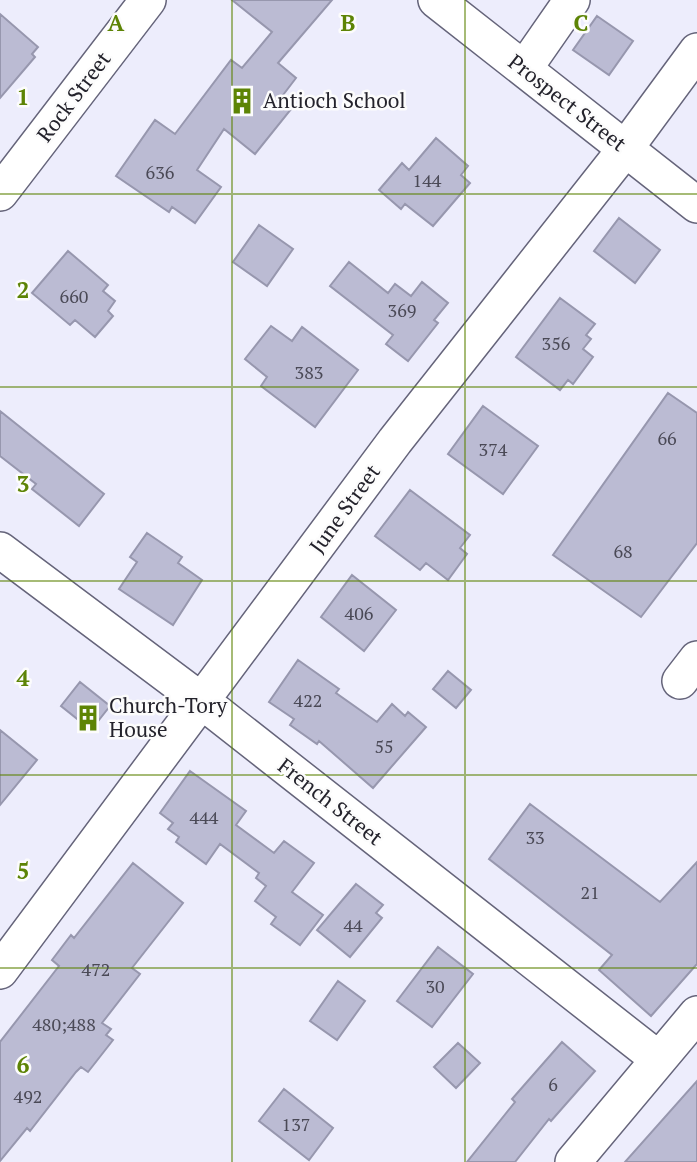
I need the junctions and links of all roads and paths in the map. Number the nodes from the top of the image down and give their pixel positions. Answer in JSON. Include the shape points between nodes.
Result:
{"nodes":[{"id":1,"x":148,"y":0,"type":"edge"},
{"id":2,"x":436,"y":0,"type":"edge"},
{"id":3,"x":572,"y":0,"type":"edge"},
{"id":4,"x":697,"y":51,"type":"edge"},
{"id":5,"x":524,"y":69,"type":"junction"},
{"id":6,"x":625,"y":148,"type":"junction"},
{"id":7,"x":0,"y":193,"type":"edge"},
{"id":8,"x":697,"y":205,"type":"edge"},
{"id":9,"x":0,"y":551,"type":"edge"},
{"id":10,"x":203,"y":702,"type":"junction"},
{"id":11,"x":0,"y":971,"type":"edge"},
{"id":12,"x":697,"y":1014,"type":"edge"},
{"id":13,"x":657,"y":1058,"type":"junction"},
{"id":14,"x":573,"y":1162,"type":"edge"}],
"edges":[{"from":1,"to":7,"type":"street","name":"Rock Street"},
{"from":2,"to":5,"type":"street","name":"Prospect Street"},
{"from":3,"to":5,"type":"street"},
{"from":4,"to":6,"type":"street","name":"June Street"},
{"from":5,"to":6,"type":"street","name":"Prospect Street"},
{"from":6,"to":8,"type":"street","name":"Prospect Street"},
{"from":6,"to":10,"type":"street","name":"June Street","via":[[395,441]]},
{"from":9,"to":10,"type":"street","name":"French Street"},
{"from":10,"to":11,"type":"street","name":"June Street"},
{"from":10,"to":13,"type":"street","name":"French Street"},
{"from":12,"to":13,"type":"street"},
{"from":13,"to":14,"type":"street"}]}
